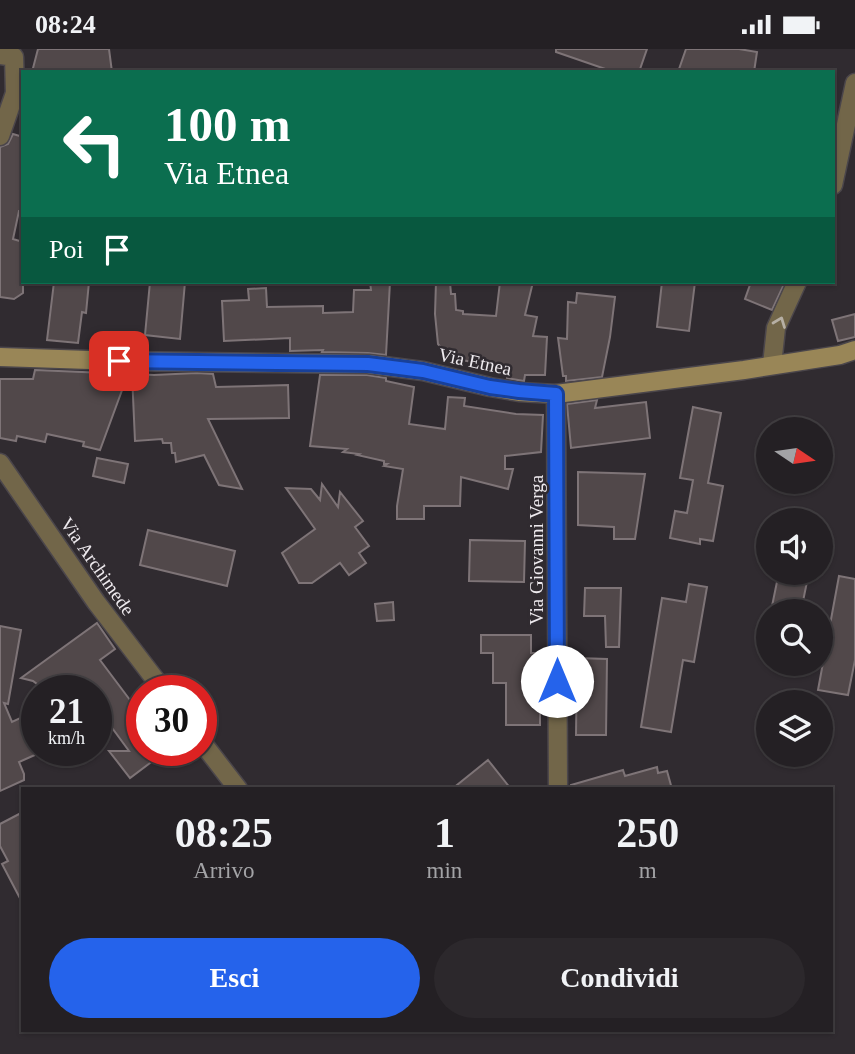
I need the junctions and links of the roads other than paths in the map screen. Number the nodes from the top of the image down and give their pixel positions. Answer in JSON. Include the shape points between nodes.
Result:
{"nodes":[{"id":1,"x":7,"y":56,"type":"edge"},
{"id":2,"x":855,"y":83,"type":"edge"},
{"id":3,"x":0,"y":136,"type":"edge"},
{"id":4,"x":835,"y":176,"type":"edge"},
{"id":5,"x":796,"y":284,"type":"edge"},
{"id":6,"x":855,"y":350,"type":"edge"},
{"id":7,"x":0,"y":357,"type":"edge"},
{"id":8,"x":772,"y":365,"type":"junction"},
{"id":9,"x":556,"y":394,"type":"junction"},
{"id":10,"x":0,"y":463,"type":"edge"},
{"id":11,"x":152,"y":675,"type":"edge"},
{"id":12,"x":217,"y":762,"type":"edge"},
{"id":13,"x":236,"y":787,"type":"edge"},
{"id":14,"x":558,"y":787,"type":"edge"}],
"edges":[{"from":1,"to":3,"type":"street","via":[[15,93]]},
{"from":2,"to":4,"type":"street"},
{"from":8,"to":5,"type":"street","one_way":true,"via":[[776,328]]},
{"from":6,"to":8,"type":"main road","name":"Via Etnea"},
{"from":7,"to":9,"type":"main road","name":"Via Etnea","via":[[368,364]]},
{"from":8,"to":9,"type":"main road","name":"Via Etnea"},
{"from":9,"to":14,"type":"street","name":"Via Giovanni Verga"},
{"from":10,"to":11,"type":"street","name":"Via Archimede"},
{"from":12,"to":13,"type":"street"}]}
